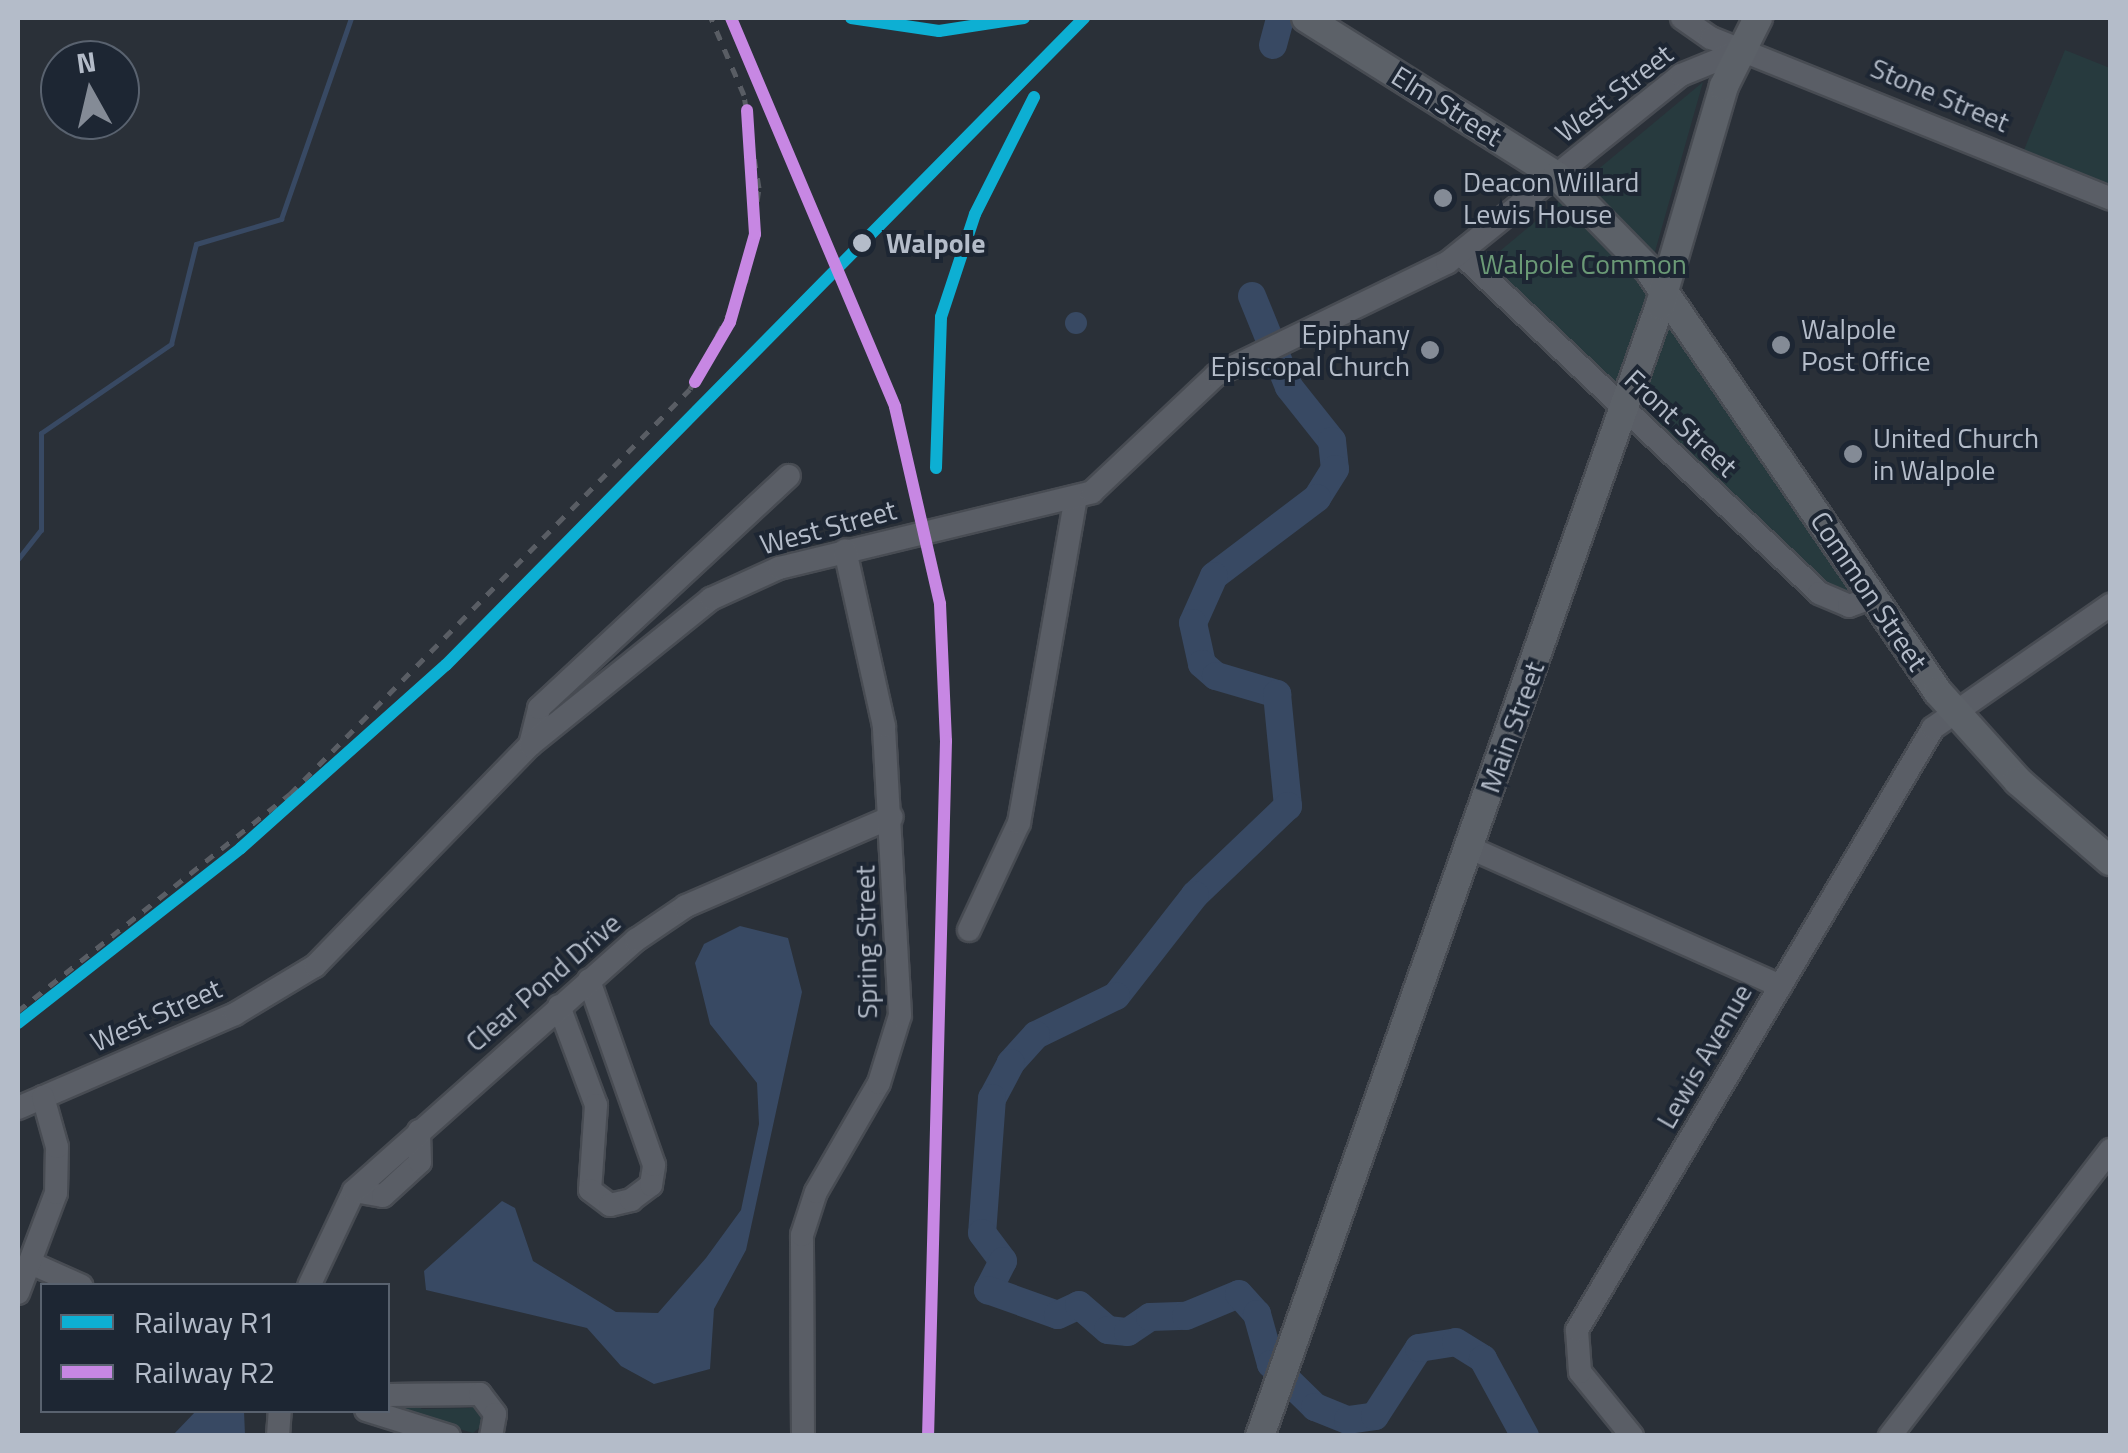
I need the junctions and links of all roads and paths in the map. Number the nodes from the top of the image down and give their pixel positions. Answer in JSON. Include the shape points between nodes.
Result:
{"nodes":[{"id":1,"x":1306,"y":18,"type":"edge"},
{"id":2,"x":1682,"y":18,"type":"edge"},
{"id":3,"x":1758,"y":18,"type":"edge"},
{"id":4,"x":1745,"y":48,"type":"junction"},
{"id":5,"x":1556,"y":176,"type":"junction"},
{"id":6,"x":2110,"y":198,"type":"edge"},
{"id":7,"x":1462,"y":254,"type":"junction"},
{"id":8,"x":1665,"y":289,"type":"junction"},
{"id":9,"x":1622,"y":410,"type":"junction"},
{"id":10,"x":789,"y":476,"type":"dead end"},
{"id":11,"x":1075,"y":501,"type":"junction"},
{"id":12,"x":845,"y":550,"type":"junction"},
{"id":13,"x":1874,"y":597,"type":"junction"},
{"id":14,"x":2110,"y":605,"type":"edge"},
{"id":15,"x":1953,"y":711,"type":"junction"},
{"id":16,"x":530,"y":745,"type":"junction"},
{"id":17,"x":892,"y":816,"type":"junction"},
{"id":18,"x":1468,"y":848,"type":"junction"},
{"id":19,"x":2110,"y":860,"type":"edge"},
{"id":20,"x":969,"y":930,"type":"dead end"},
{"id":21,"x":589,"y":980,"type":"junction"},
{"id":22,"x":1780,"y":986,"type":"junction"},
{"id":23,"x":560,"y":1006,"type":"junction"},
{"id":24,"x":44,"y":1097,"type":"junction"},
{"id":25,"x":18,"y":1108,"type":"edge"},
{"id":26,"x":2110,"y":1150,"type":"edge"},
{"id":27,"x":35,"y":1265,"type":"junction"},
{"id":28,"x":75,"y":1283,"type":"edge"},
{"id":29,"x":310,"y":1283,"type":"edge"},
{"id":30,"x":18,"y":1293,"type":"edge"},
{"id":31,"x":390,"y":1403,"type":"edge"},
{"id":32,"x":390,"y":1407,"type":"edge"},
{"id":33,"x":450,"y":1436,"type":"edge"},
{"id":34,"x":491,"y":1436,"type":"edge"},
{"id":35,"x":803,"y":1436,"type":"edge"},
{"id":36,"x":1260,"y":1436,"type":"edge"},
{"id":37,"x":1632,"y":1436,"type":"edge"},
{"id":38,"x":1890,"y":1436,"type":"edge"}],
"edges":[{"from":1,"to":5,"type":"main road","name":"Elm Street"},
{"from":2,"to":4,"type":"street","name":"Stone Street"},
{"from":3,"to":4,"type":"main road","name":"Main Street"},
{"from":4,"to":5,"type":"street","name":"West Street","via":[[1681,75]]},
{"from":4,"to":6,"type":"street","name":"Stone Street"},
{"from":4,"to":8,"type":"main road","name":"Main Street","via":[[1724,86]]},
{"from":5,"to":7,"type":"street","name":"West Street"},
{"from":5,"to":8,"type":"main road","name":"Elm Street"},
{"from":7,"to":9,"type":"street","name":"Front Street"},
{"from":7,"to":11,"type":"street","name":"West Street","via":[[1263,347],[1199,388],[1107,482]]},
{"from":8,"to":9,"type":"main road","name":"Main Street"},
{"from":8,"to":13,"type":"main road","name":"Common Street"},
{"from":9,"to":13,"type":"street","name":"Front Street","via":[[1819,593],[1849,606]]},
{"from":9,"to":18,"type":"main road","name":"Main Street"},
{"from":10,"to":16,"type":"street","via":[[652,593],[539,708]]},
{"from":11,"to":12,"type":"street","name":"West Street"},
{"from":11,"to":20,"type":"street","via":[[1019,824]]},
{"from":12,"to":16,"type":"street","name":"West Street","via":[[711,599]]},
{"from":12,"to":17,"type":"street","name":"Spring Street","via":[[884,726]]},
{"from":13,"to":15,"type":"main road","name":"Common Street"},
{"from":14,"to":15,"type":"street","name":"Lewis Avenue"},
{"from":15,"to":19,"type":"main road","name":"Common Street"},
{"from":15,"to":22,"type":"street","name":"Lewis Avenue","via":[[1919,748]]},
{"from":16,"to":24,"type":"street","name":"West Street","via":[[315,966],[234,1014]]},
{"from":17,"to":21,"type":"street","name":"Clear Pond Drive","via":[[682,908]]},
{"from":17,"to":35,"type":"street","name":"Spring Street","via":[[900,1015],[884,1071],[816,1192],[802,1235]]},
{"from":18,"to":22,"type":"street"},
{"from":18,"to":36,"type":"main road","name":"Main Street"},
{"from":21,"to":23,"type":"street","name":"Clear Pond Drive"},
{"from":21,"to":23,"type":"street","via":[[654,1165],[650,1185],[631,1200],[610,1205],[590,1190],[596,1105]]},
{"from":22,"to":37,"type":"street","name":"Lewis Avenue","via":[[1577,1330],[1580,1372]]},
{"from":23,"to":29,"type":"street","name":"Clear Pond Drive","via":[[354,1191]]},
{"from":24,"to":25,"type":"street","name":"West Street"},
{"from":24,"to":27,"type":"street","via":[[58,1166]]},
{"from":26,"to":38,"type":"street"},
{"from":27,"to":28,"type":"street"},
{"from":27,"to":30,"type":"street"},
{"from":31,"to":34,"type":"street","via":[[480,1394],[496,1414]]},
{"from":32,"to":33,"type":"street"}]}
